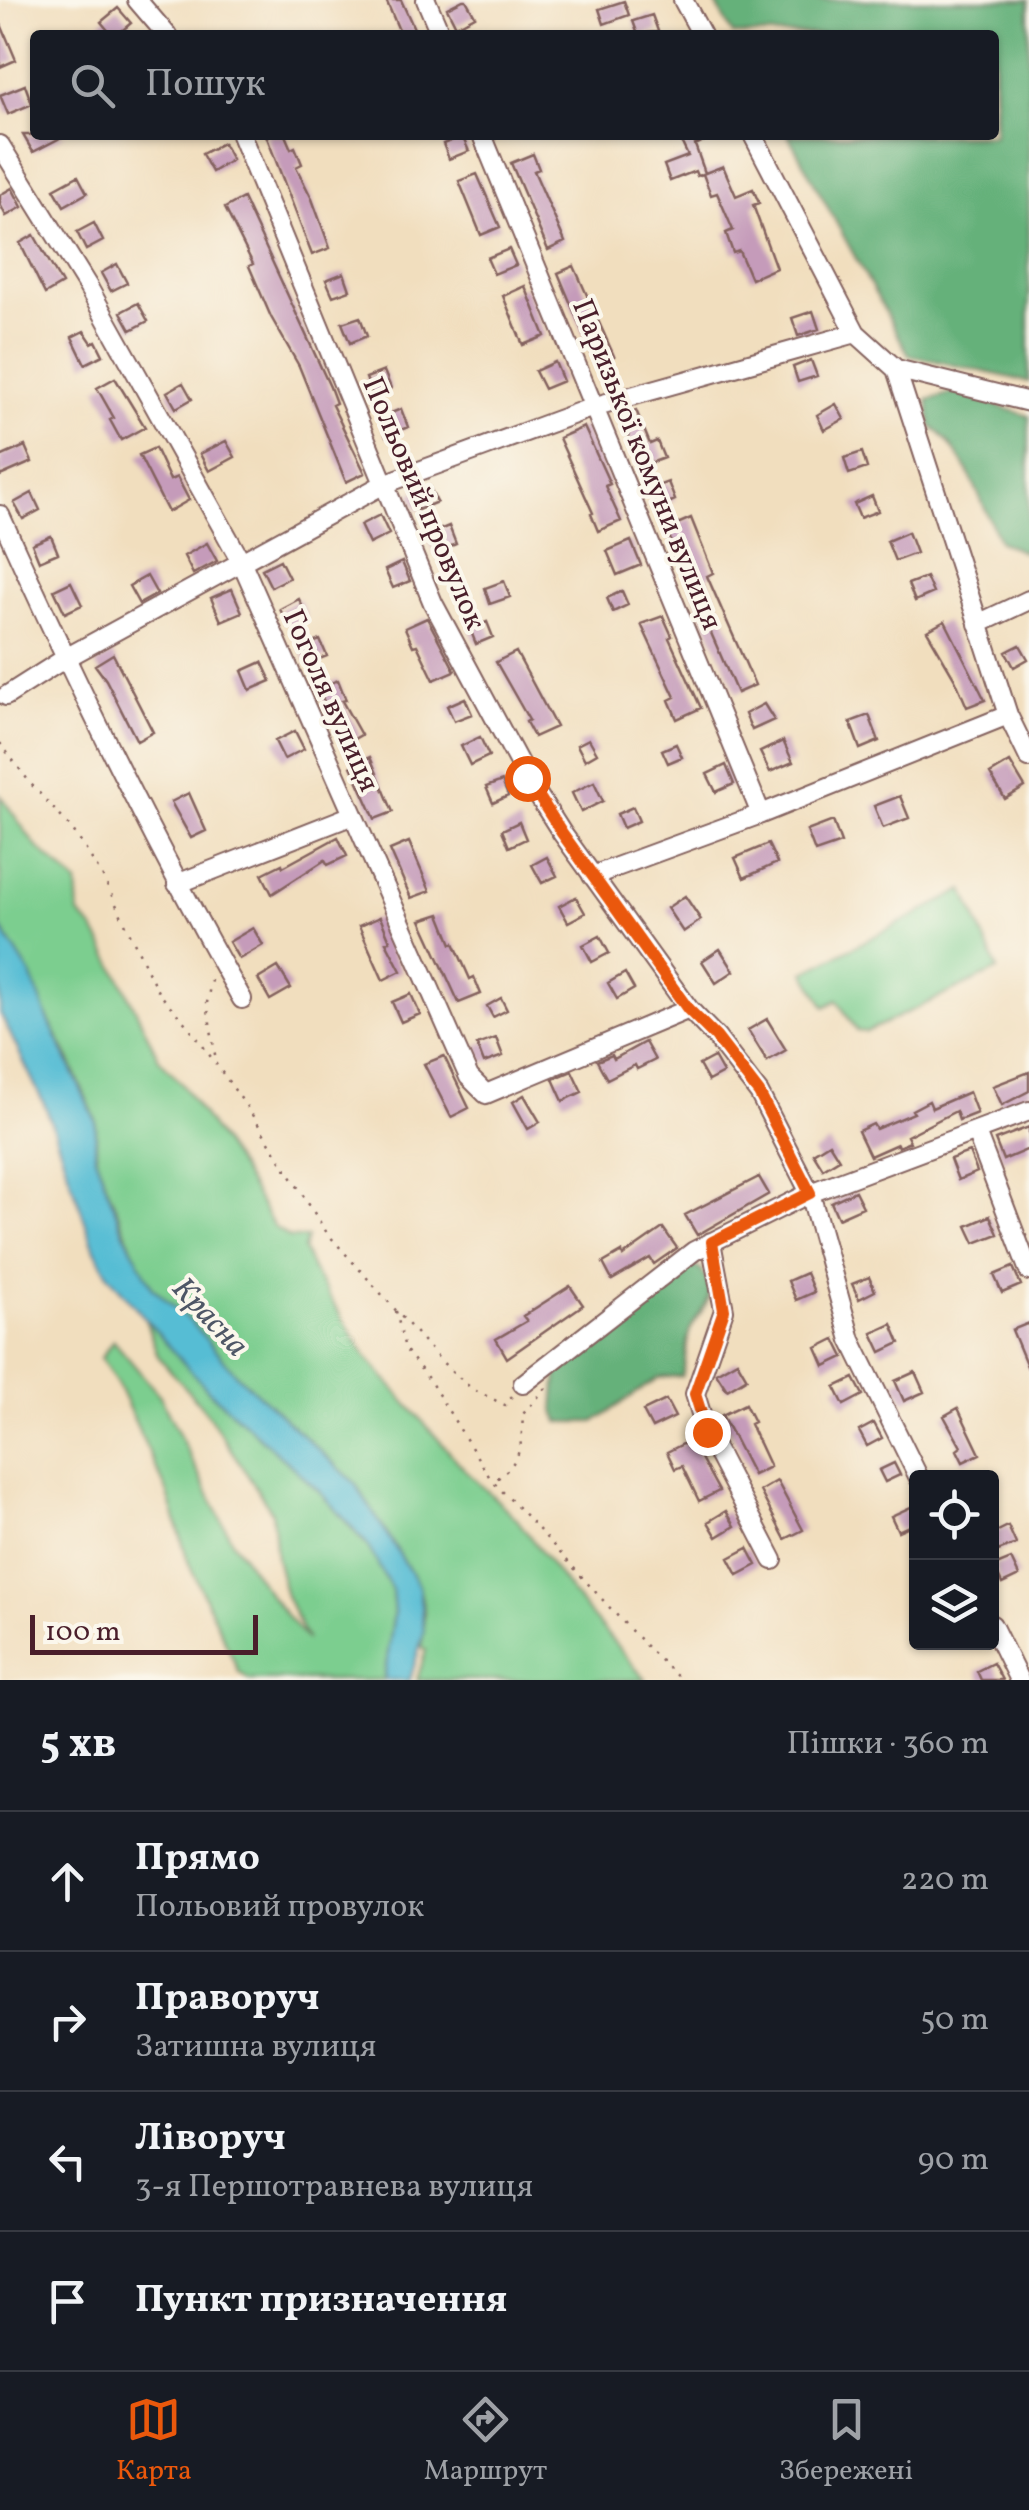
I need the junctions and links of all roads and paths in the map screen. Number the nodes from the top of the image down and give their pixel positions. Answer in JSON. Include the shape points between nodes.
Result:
{"nodes":[{"id":1,"x":137,"y":0,"type":"edge"},
{"id":2,"x":426,"y":0,"type":"edge"},
{"id":3,"x":683,"y":0,"type":"edge"},
{"id":4,"x":163,"y":30,"type":"edge"},
{"id":5,"x":439,"y":30,"type":"edge"},
{"id":6,"x":699,"y":30,"type":"edge"},
{"id":7,"x":243,"y":140,"type":"edge"},
{"id":8,"x":484,"y":140,"type":"edge"},
{"id":9,"x":757,"y":140,"type":"edge"},
{"id":10,"x":0,"y":145,"type":"edge"},
{"id":11,"x":856,"y":332,"type":"junction"},
{"id":12,"x":896,"y":369,"type":"junction"},
{"id":13,"x":1029,"y":402,"type":"edge"},
{"id":14,"x":596,"y":406,"type":"junction"},
{"id":15,"x":384,"y":484,"type":"junction"},
{"id":16,"x":0,"y":516,"type":"edge"},
{"id":17,"x":242,"y":563,"type":"junction"},
{"id":18,"x":1029,"y":600,"type":"edge"},
{"id":19,"x":978,"y":624,"type":"junction"},
{"id":20,"x":64,"y":659,"type":"junction"},
{"id":21,"x":6,"y":696,"type":"dead end"},
{"id":22,"x":1008,"y":715,"type":"junction"},
{"id":23,"x":0,"y":744,"type":"edge"},
{"id":24,"x":1029,"y":758,"type":"edge"},
{"id":25,"x":762,"y":814,"type":"junction"},
{"id":26,"x":353,"y":816,"type":"junction"},
{"id":27,"x":592,"y":876,"type":"junction"},
{"id":28,"x":176,"y":884,"type":"junction"},
{"id":29,"x":214,"y":949,"type":"junction"},
{"id":30,"x":242,"y":999,"type":"dead end"},
{"id":31,"x":688,"y":1009,"type":"junction"},
{"id":32,"x":217,"y":1065,"type":"junction"},
{"id":33,"x":1029,"y":1111,"type":"edge"},
{"id":34,"x":976,"y":1132,"type":"junction"},
{"id":35,"x":810,"y":1193,"type":"junction"},
{"id":36,"x":712,"y":1242,"type":"junction"},
{"id":37,"x":1029,"y":1270,"type":"edge"},
{"id":38,"x":396,"y":1311,"type":"junction"},
{"id":39,"x":541,"y":1370,"type":"junction"},
{"id":40,"x":523,"y":1384,"type":"joint"},
{"id":41,"x":915,"y":1470,"type":"edge"},
{"id":42,"x":493,"y":1482,"type":"junction"},
{"id":43,"x":773,"y":1560,"type":"dead end"},
{"id":44,"x":999,"y":1639,"type":"edge"},
{"id":45,"x":681,"y":1680,"type":"edge"},
{"id":46,"x":1019,"y":1680,"type":"edge"}],
"edges":[{"from":1,"to":4,"type":"street"},
{"from":2,"to":5,"type":"street"},
{"from":3,"to":6,"type":"street"},
{"from":7,"to":15,"type":"street","name":"Польовий провулок"},
{"from":8,"to":14,"type":"street","name":"Паризької комуни вулиця"},
{"from":9,"to":11,"type":"street"},
{"from":10,"to":17,"type":"street","name":"Гоголя вулиця"},
{"from":11,"to":12,"type":"street"},
{"from":11,"to":14,"type":"street"},
{"from":12,"to":13,"type":"street"},
{"from":12,"to":19,"type":"street"},
{"from":14,"to":15,"type":"street"},
{"from":14,"to":25,"type":"street","name":"Паризької комуни вулиця"},
{"from":15,"to":17,"type":"street"},
{"from":15,"to":27,"type":"street","name":"Польовий провулок","via":[[433,603],[527,778]]},
{"from":16,"to":20,"type":"street"},
{"from":17,"to":20,"type":"street"},
{"from":17,"to":26,"type":"street","name":"Гоголя вулиця"},
{"from":18,"to":19,"type":"street"},
{"from":19,"to":22,"type":"street"},
{"from":20,"to":21,"type":"street"},
{"from":20,"to":28,"type":"street"},
{"from":22,"to":24,"type":"street"},
{"from":22,"to":25,"type":"street"},
{"from":23,"to":32,"type":"path","via":[[73,830],[102,874],[158,992]]},
{"from":25,"to":27,"type":"street"},
{"from":26,"to":28,"type":"street"},
{"from":26,"to":31,"type":"street","name":"Гоголя вулиця","via":[[469,1077],[486,1094]]},
{"from":27,"to":31,"type":"street","name":"Польовий провулок"},
{"from":28,"to":29,"type":"street"},
{"from":29,"to":30,"type":"street"},
{"from":29,"to":32,"type":"path","via":[[207,1003]]},
{"from":31,"to":35,"type":"street","name":"Польовий провулок","via":[[759,1093]]},
{"from":32,"to":38,"type":"path","via":[[328,1232]]},
{"from":33,"to":34,"type":"street"},
{"from":34,"to":35,"type":"street"},
{"from":34,"to":37,"type":"street"},
{"from":35,"to":36,"type":"street"},
{"from":35,"to":41,"type":"street","name":"Польовий провулок","via":[[852,1340]]},
{"from":36,"to":39,"type":"street"},
{"from":36,"to":43,"type":"street","via":[[724,1310],[695,1394],[707,1432]]},
{"from":38,"to":40,"type":"path","via":[[472,1389],[505,1404]]},
{"from":38,"to":42,"type":"path","via":[[405,1349]]},
{"from":39,"to":40,"type":"street"},
{"from":39,"to":42,"type":"path","via":[[548,1385],[523,1414],[514,1466]]},
{"from":42,"to":45,"type":"path"},
{"from":44,"to":46,"type":"street"}]}
